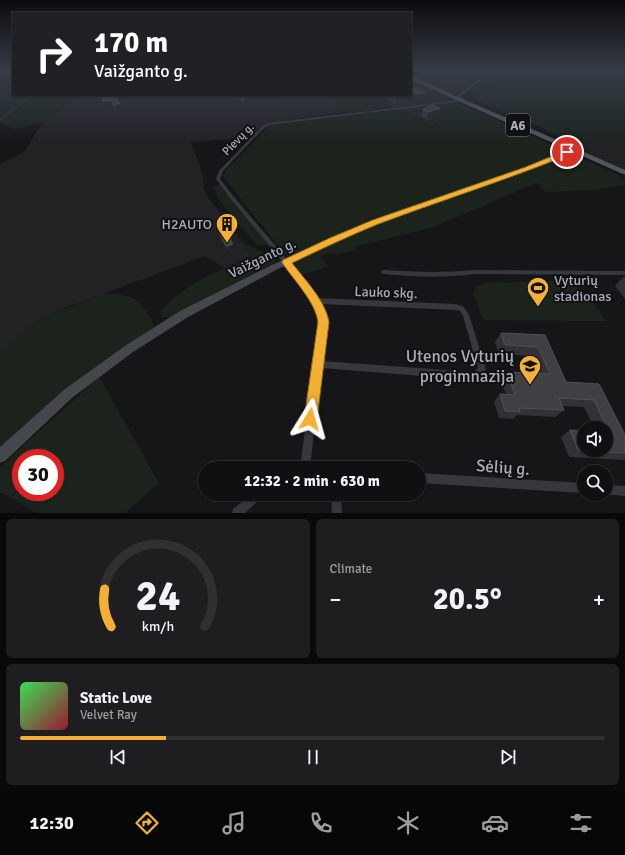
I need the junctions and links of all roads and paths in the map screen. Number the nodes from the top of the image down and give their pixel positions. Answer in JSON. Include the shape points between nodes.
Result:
{"nodes":[{"id":1,"x":449,"y":95,"type":"edge"},
{"id":2,"x":460,"y":95,"type":"edge"},
{"id":3,"x":456,"y":98,"type":"junction"},
{"id":4,"x":573,"y":150,"type":"junction"},
{"id":5,"x":625,"y":172,"type":"edge"},
{"id":6,"x":287,"y":262,"type":"junction"},
{"id":7,"x":384,"y":272,"type":"dead end"},
{"id":8,"x":625,"y":273,"type":"edge"},
{"id":9,"x":315,"y":301,"type":"junction"},
{"id":10,"x":318,"y":364,"type":"junction"},
{"id":11,"x":0,"y":456,"type":"edge"},
{"id":12,"x":306,"y":461,"type":"edge"},
{"id":13,"x":426,"y":478,"type":"edge"},
{"id":14,"x":577,"y":488,"type":"edge"},
{"id":15,"x":613,"y":490,"type":"edge"},
{"id":16,"x":625,"y":491,"type":"edge"},
{"id":17,"x":251,"y":501,"type":"edge"},
{"id":18,"x":337,"y":501,"type":"edge"},
{"id":19,"x":237,"y":513,"type":"edge"},
{"id":20,"x":338,"y":513,"type":"edge"}],
"edges":[{"from":1,"to":3,"type":"main road","number":"A6"},
{"from":2,"to":3,"type":"street"},
{"from":3,"to":4,"type":"main road","number":"A6"},
{"from":3,"to":6,"type":"street","name":"Pievų g.","via":[[451,102],[269,124],[260,131],[221,171],[218,178]]},
{"from":4,"to":5,"type":"main road","number":"A6"},
{"from":4,"to":6,"type":"main road","name":"Vaižganto g.","via":[[376,222]]},
{"from":6,"to":9,"type":"street"},
{"from":6,"to":11,"type":"main road","name":"Vaižganto g.","via":[[184,314],[129,349],[69,393]]},
{"from":7,"to":8,"type":"street","via":[[412,275],[474,272]]},
{"from":9,"to":10,"type":"street","via":[[323,322]]},
{"from":9,"to":10,"type":"street","name":"Lauko skg.","via":[[462,309],[482,369],[473,376]]},
{"from":10,"to":12,"type":"street"},
{"from":13,"to":14,"type":"street","name":"Sėlių g."},
{"from":15,"to":16,"type":"street"},
{"from":17,"to":19,"type":"street"},
{"from":18,"to":20,"type":"street"}]}
